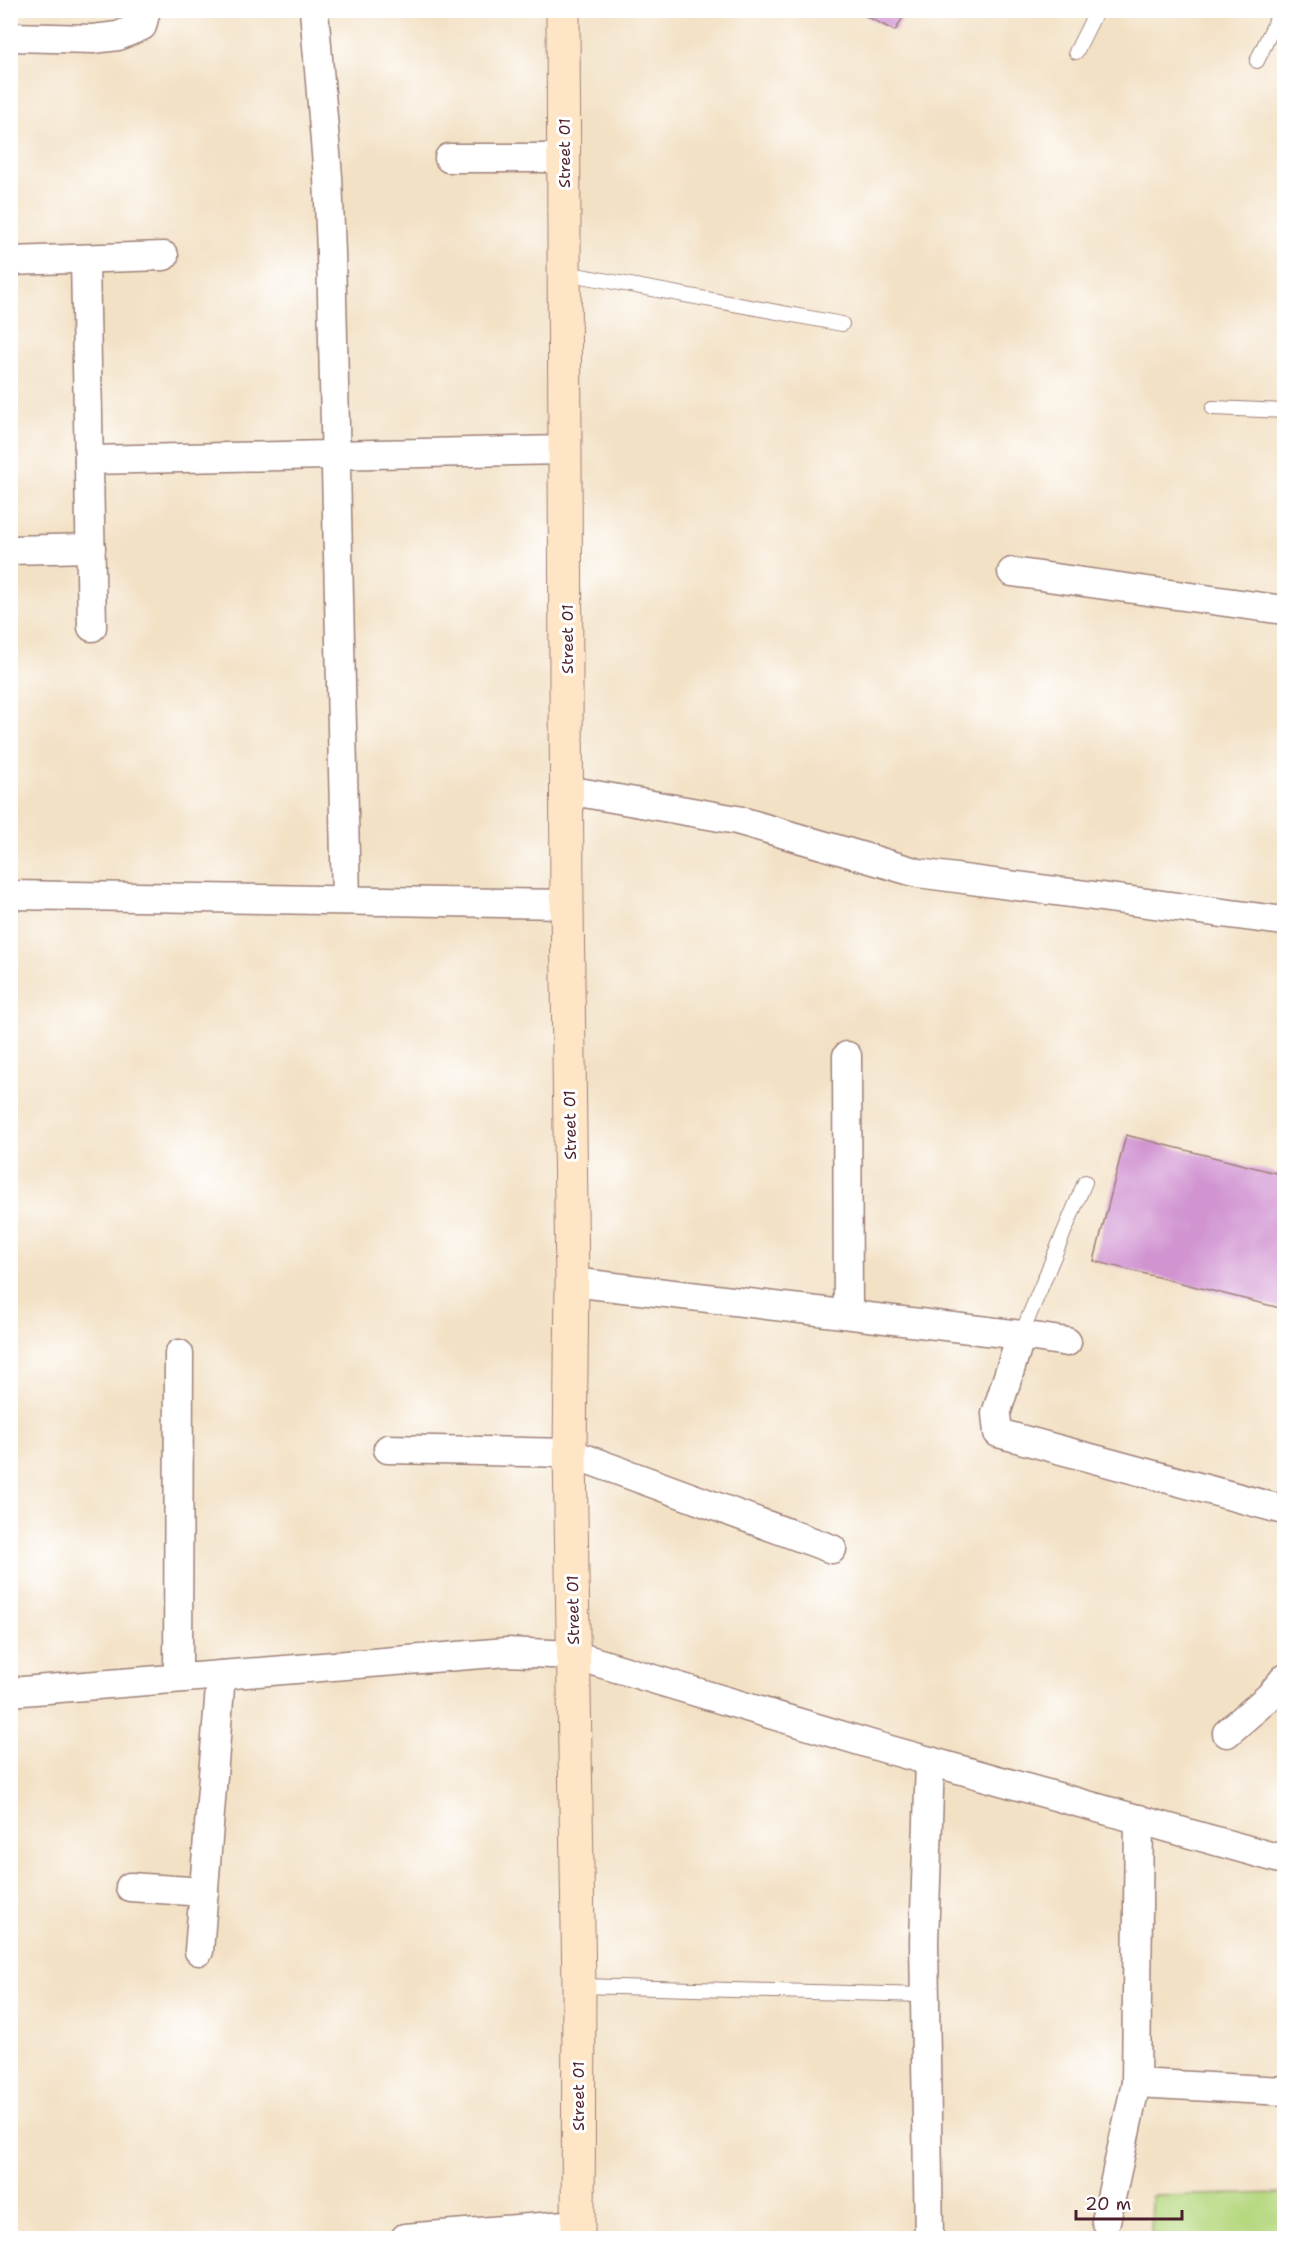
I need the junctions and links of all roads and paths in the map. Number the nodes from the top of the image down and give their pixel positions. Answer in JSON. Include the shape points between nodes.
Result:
{"nodes":[{"id":1,"x":146,"y":10,"type":"edge"},
{"id":2,"x":314,"y":10,"type":"edge"},
{"id":3,"x":563,"y":10,"type":"edge"},
{"id":4,"x":1096,"y":10,"type":"edge"},
{"id":5,"x":1281,"y":10,"type":"edge"},
{"id":6,"x":10,"y":37,"type":"edge"},
{"id":7,"x":1076,"y":52,"type":"dead end"},
{"id":8,"x":1257,"y":61,"type":"dead end"},
{"id":9,"x":448,"y":158,"type":"dead end"},
{"id":10,"x":564,"y":159,"type":"junction"},
{"id":11,"x":164,"y":256,"type":"dead end"},
{"id":12,"x":84,"y":259,"type":"junction"},
{"id":13,"x":10,"y":261,"type":"edge"},
{"id":14,"x":565,"y":273,"type":"junction"},
{"id":15,"x":842,"y":324,"type":"dead end"},
{"id":16,"x":1213,"y":408,"type":"dead end"},
{"id":17,"x":1284,"y":411,"type":"edge"},
{"id":18,"x":566,"y":450,"type":"junction"},
{"id":19,"x":334,"y":454,"type":"junction"},
{"id":20,"x":89,"y":460,"type":"junction"},
{"id":21,"x":91,"y":549,"type":"junction"},
{"id":22,"x":10,"y":550,"type":"edge"},
{"id":23,"x":1012,"y":572,"type":"dead end"},
{"id":24,"x":1284,"y":610,"type":"edge"},
{"id":25,"x":92,"y":627,"type":"dead end"},
{"id":26,"x":567,"y":790,"type":"junction"},
{"id":27,"x":10,"y":895,"type":"edge"},
{"id":28,"x":346,"y":900,"type":"junction"},
{"id":29,"x":567,"y":904,"type":"junction"},
{"id":30,"x":1284,"y":921,"type":"edge"},
{"id":31,"x":847,"y":1056,"type":"dead end"},
{"id":32,"x":1085,"y":1182,"type":"dead end"},
{"id":33,"x":573,"y":1282,"type":"junction"},
{"id":34,"x":848,"y":1314,"type":"junction"},
{"id":35,"x":1021,"y":1335,"type":"junction"},
{"id":36,"x":1068,"y":1342,"type":"dead end"},
{"id":37,"x":179,"y":1354,"type":"dead end"},
{"id":38,"x":388,"y":1449,"type":"dead end"},
{"id":39,"x":570,"y":1453,"type":"junction"},
{"id":40,"x":1284,"y":1510,"type":"edge"},
{"id":41,"x":832,"y":1549,"type":"dead end"},
{"id":42,"x":573,"y":1655,"type":"junction"},
{"id":43,"x":221,"y":1675,"type":"junction"},
{"id":44,"x":178,"y":1678,"type":"junction"},
{"id":45,"x":1284,"y":1678,"type":"edge"},
{"id":46,"x":10,"y":1692,"type":"edge"},
{"id":47,"x":1227,"y":1733,"type":"dead end"},
{"id":48,"x":930,"y":1761,"type":"junction"},
{"id":49,"x":1139,"y":1819,"type":"junction"},
{"id":50,"x":1284,"y":1860,"type":"edge"},
{"id":51,"x":130,"y":1887,"type":"dead end"},
{"id":52,"x":204,"y":1892,"type":"junction"},
{"id":53,"x":199,"y":1951,"type":"dead end"},
{"id":54,"x":579,"y":1986,"type":"junction"},
{"id":55,"x":925,"y":1995,"type":"junction"},
{"id":56,"x":1136,"y":2083,"type":"junction"},
{"id":57,"x":1284,"y":2091,"type":"edge"},
{"id":58,"x":1106,"y":2221,"type":"dead end"},
{"id":59,"x":577,"y":2231,"type":"edge"},
{"id":60,"x":405,"y":2238,"type":"edge"},
{"id":61,"x":929,"y":2238,"type":"edge"}],
"edges":[{"from":1,"to":6,"type":"street","via":[[142,26],[118,36]]},
{"from":2,"to":19,"type":"street","via":[[331,253]]},
{"from":3,"to":10,"type":"street","name":"Street 01"},
{"from":4,"to":7,"type":"lane"},
{"from":5,"to":8,"type":"lane"},
{"from":9,"to":10,"type":"street"},
{"from":10,"to":14,"type":"street","name":"Street 01"},
{"from":11,"to":12,"type":"street"},
{"from":12,"to":13,"type":"street"},
{"from":12,"to":20,"type":"street"},
{"from":14,"to":15,"type":"lane"},
{"from":14,"to":18,"type":"street","name":"Street 01"},
{"from":16,"to":17,"type":"lane"},
{"from":18,"to":19,"type":"street"},
{"from":18,"to":26,"type":"street","name":"Street 01"},
{"from":19,"to":20,"type":"street"},
{"from":19,"to":28,"type":"street"},
{"from":20,"to":21,"type":"street"},
{"from":21,"to":22,"type":"street"},
{"from":21,"to":25,"type":"street"},
{"from":23,"to":24,"type":"street"},
{"from":26,"to":29,"type":"street","name":"Street 01"},
{"from":26,"to":30,"type":"street","via":[[736,820],[918,873]]},
{"from":27,"to":28,"type":"street"},
{"from":28,"to":29,"type":"street"},
{"from":29,"to":33,"type":"street","name":"Street 01"},
{"from":31,"to":34,"type":"street"},
{"from":32,"to":35,"type":"lane"},
{"from":33,"to":34,"type":"street"},
{"from":33,"to":39,"type":"street","name":"Street 01"},
{"from":34,"to":35,"type":"street"},
{"from":35,"to":36,"type":"street"},
{"from":35,"to":40,"type":"street","via":[[996,1414],[998,1433]]},
{"from":37,"to":44,"type":"street"},
{"from":38,"to":39,"type":"street"},
{"from":39,"to":41,"type":"street"},
{"from":39,"to":42,"type":"street","name":"Street 01"},
{"from":42,"to":43,"type":"street","via":[[507,1652]]},
{"from":42,"to":48,"type":"street"},
{"from":42,"to":54,"type":"street","name":"Street 01"},
{"from":43,"to":44,"type":"street"},
{"from":43,"to":52,"type":"street"},
{"from":44,"to":46,"type":"street"},
{"from":45,"to":47,"type":"street"},
{"from":48,"to":49,"type":"street"},
{"from":48,"to":55,"type":"street"},
{"from":49,"to":50,"type":"street"},
{"from":49,"to":56,"type":"street"},
{"from":51,"to":52,"type":"street"},
{"from":52,"to":53,"type":"street"},
{"from":54,"to":55,"type":"lane"},
{"from":54,"to":59,"type":"street","name":"Street 01"},
{"from":55,"to":61,"type":"street"},
{"from":56,"to":57,"type":"street"},
{"from":56,"to":58,"type":"street"},
{"from":59,"to":60,"type":"street"}]}
